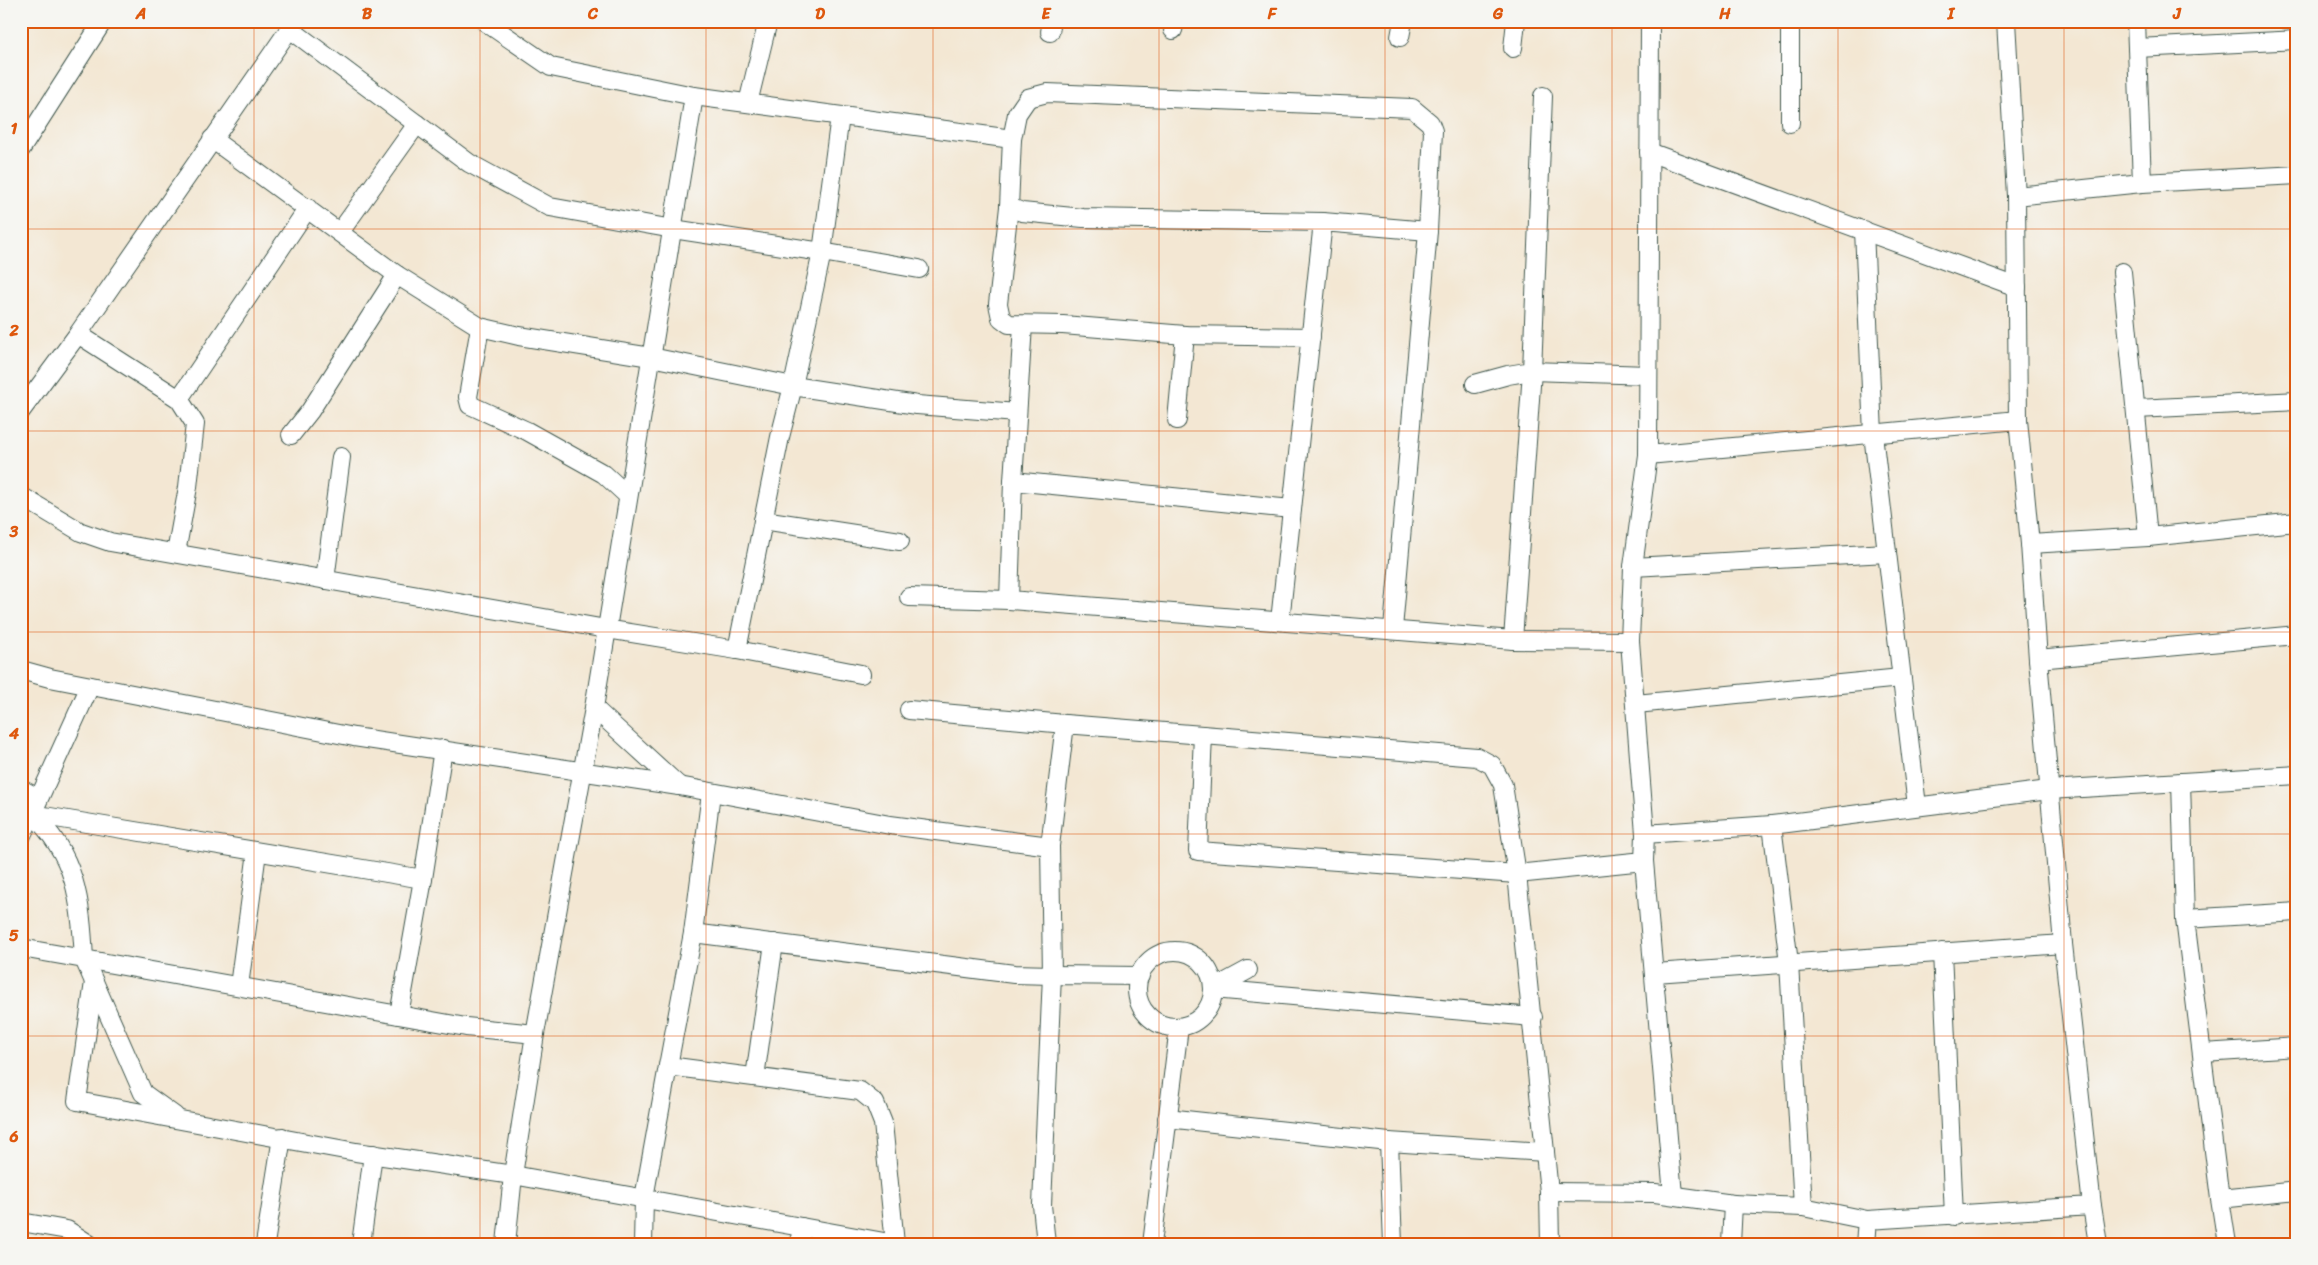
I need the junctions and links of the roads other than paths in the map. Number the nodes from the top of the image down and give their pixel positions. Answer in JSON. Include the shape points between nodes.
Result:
{"nodes":[{"id":1,"x":103,"y":21,"type":"edge"},
{"id":2,"x":484,"y":21,"type":"edge"},
{"id":3,"x":768,"y":21,"type":"edge"},
{"id":4,"x":1516,"y":21,"type":"edge"},
{"id":5,"x":1650,"y":21,"type":"edge"},
{"id":6,"x":1790,"y":21,"type":"edge"},
{"id":7,"x":2006,"y":21,"type":"edge"},
{"id":8,"x":2136,"y":21,"type":"edge"},
{"id":9,"x":292,"y":25,"type":"edge"},
{"id":10,"x":2297,"y":40,"type":"edge"},
{"id":11,"x":1513,"y":48,"type":"dead end"},
{"id":12,"x":2137,"y":48,"type":"junction"},
{"id":13,"x":694,"y":96,"type":"junction"},
{"id":14,"x":1542,"y":96,"type":"dead end"},
{"id":15,"x":748,"y":103,"type":"junction"},
{"id":16,"x":840,"y":116,"type":"junction"},
{"id":17,"x":1790,"y":123,"type":"dead end"},
{"id":18,"x":417,"y":124,"type":"junction"},
{"id":19,"x":212,"y":139,"type":"junction"},
{"id":20,"x":1012,"y":139,"type":"junction"},
{"id":21,"x":21,"y":150,"type":"edge"},
{"id":22,"x":1649,"y":152,"type":"junction"},
{"id":23,"x":2297,"y":174,"type":"edge"},
{"id":24,"x":2142,"y":183,"type":"junction"},
{"id":25,"x":2016,"y":196,"type":"junction"},
{"id":26,"x":1009,"y":207,"type":"junction"},
{"id":27,"x":308,"y":208,"type":"junction"},
{"id":28,"x":1323,"y":222,"type":"junction"},
{"id":29,"x":673,"y":229,"type":"junction"},
{"id":30,"x":1864,"y":230,"type":"junction"},
{"id":31,"x":1428,"y":231,"type":"junction"},
{"id":32,"x":340,"y":232,"type":"junction"},
{"id":33,"x":822,"y":252,"type":"junction"},
{"id":34,"x":919,"y":269,"type":"dead end"},
{"id":35,"x":2122,"y":272,"type":"dead end"},
{"id":36,"x":397,"y":275,"type":"junction"},
{"id":37,"x":2017,"y":287,"type":"junction"},
{"id":38,"x":1023,"y":324,"type":"junction"},
{"id":39,"x":480,"y":327,"type":"junction"},
{"id":40,"x":78,"y":334,"type":"junction"},
{"id":41,"x":1185,"y":335,"type":"junction"},
{"id":42,"x":1311,"y":337,"type":"junction"},
{"id":43,"x":651,"y":357,"type":"junction"},
{"id":44,"x":1532,"y":371,"type":"junction"},
{"id":45,"x":1648,"y":375,"type":"junction"},
{"id":46,"x":1475,"y":384,"type":"dead end"},
{"id":47,"x":794,"y":386,"type":"junction"},
{"id":48,"x":179,"y":399,"type":"junction"},
{"id":49,"x":2297,"y":401,"type":"edge"},
{"id":50,"x":2136,"y":409,"type":"junction"},
{"id":51,"x":21,"y":411,"type":"edge"},
{"id":52,"x":1017,"y":413,"type":"junction"},
{"id":53,"x":1177,"y":420,"type":"dead end"},
{"id":54,"x":2018,"y":420,"type":"junction"},
{"id":55,"x":1873,"y":434,"type":"junction"},
{"id":56,"x":291,"y":435,"type":"dead end"},
{"id":57,"x":1648,"y":454,"type":"junction"},
{"id":58,"x":342,"y":457,"type":"dead end"},
{"id":59,"x":1013,"y":481,"type":"junction"},
{"id":60,"x":21,"y":496,"type":"edge"},
{"id":61,"x":628,"y":496,"type":"junction"},
{"id":62,"x":1292,"y":509,"type":"junction"},
{"id":63,"x":763,"y":520,"type":"junction"},
{"id":64,"x":2297,"y":522,"type":"edge"},
{"id":65,"x":2148,"y":538,"type":"junction"},
{"id":66,"x":900,"y":541,"type":"dead end"},
{"id":67,"x":2030,"y":544,"type":"junction"},
{"id":68,"x":176,"y":553,"type":"junction"},
{"id":69,"x":1887,"y":553,"type":"junction"},
{"id":70,"x":1633,"y":568,"type":"junction"},
{"id":71,"x":325,"y":580,"type":"junction"},
{"id":72,"x":909,"y":597,"type":"dead end"},
{"id":73,"x":1009,"y":600,"type":"junction"},
{"id":74,"x":1280,"y":621,"type":"junction"},
{"id":75,"x":1393,"y":628,"type":"junction"},
{"id":76,"x":606,"y":630,"type":"junction"},
{"id":77,"x":2297,"y":635,"type":"edge"},
{"id":78,"x":1513,"y":640,"type":"junction"},
{"id":79,"x":1630,"y":641,"type":"junction"},
{"id":80,"x":737,"y":650,"type":"junction"},
{"id":81,"x":2038,"y":659,"type":"junction"},
{"id":82,"x":21,"y":670,"type":"edge"},
{"id":83,"x":861,"y":674,"type":"dead end"},
{"id":84,"x":1901,"y":678,"type":"junction"},
{"id":85,"x":90,"y":686,"type":"junction"},
{"id":86,"x":1636,"y":704,"type":"junction"},
{"id":87,"x":594,"y":708,"type":"junction"},
{"id":88,"x":909,"y":710,"type":"dead end"},
{"id":89,"x":1064,"y":724,"type":"junction"},
{"id":90,"x":1203,"y":735,"type":"junction"},
{"id":91,"x":443,"y":749,"type":"junction"},
{"id":92,"x":581,"y":771,"type":"junction"},
{"id":93,"x":2297,"y":774,"type":"edge"},
{"id":94,"x":2181,"y":782,"type":"junction"},
{"id":95,"x":679,"y":786,"type":"junction"},
{"id":96,"x":21,"y":789,"type":"edge"},
{"id":97,"x":2049,"y":790,"type":"junction"},
{"id":98,"x":711,"y":793,"type":"junction"},
{"id":99,"x":35,"y":806,"type":"junction"},
{"id":100,"x":1917,"y":806,"type":"junction"},
{"id":101,"x":1772,"y":824,"type":"junction"},
{"id":102,"x":1645,"y":834,"type":"junction"},
{"id":103,"x":21,"y":837,"type":"edge"},
{"id":104,"x":1050,"y":846,"type":"junction"},
{"id":105,"x":257,"y":852,"type":"junction"},
{"id":106,"x":1644,"y":861,"type":"junction"},
{"id":107,"x":1517,"y":874,"type":"junction"},
{"id":108,"x":423,"y":880,"type":"junction"},
{"id":109,"x":2297,"y":912,"type":"edge"},
{"id":110,"x":2185,"y":919,"type":"junction"},
{"id":111,"x":693,"y":933,"type":"junction"},
{"id":112,"x":774,"y":943,"type":"junction"},
{"id":113,"x":2063,"y":944,"type":"junction"},
{"id":114,"x":21,"y":948,"type":"edge"},
{"id":115,"x":1942,"y":952,"type":"junction"},
{"id":116,"x":84,"y":959,"type":"junction"},
{"id":117,"x":1789,"y":963,"type":"junction"},
{"id":118,"x":1248,"y":970,"type":"dead end"},
{"id":119,"x":1655,"y":973,"type":"junction"},
{"id":120,"x":1052,"y":975,"type":"junction"},
{"id":121,"x":1140,"y":976,"type":"junction"},
{"id":122,"x":94,"y":982,"type":"junction"},
{"id":123,"x":238,"y":986,"type":"junction"},
{"id":124,"x":1214,"y":988,"type":"junction"},
{"id":125,"x":399,"y":1015,"type":"junction"},
{"id":126,"x":1533,"y":1017,"type":"junction"},
{"id":127,"x":1179,"y":1028,"type":"junction"},
{"id":128,"x":535,"y":1034,"type":"junction"},
{"id":129,"x":2297,"y":1047,"type":"edge"},
{"id":130,"x":2203,"y":1052,"type":"junction"},
{"id":131,"x":668,"y":1066,"type":"junction"},
{"id":132,"x":755,"y":1077,"type":"junction"},
{"id":133,"x":1167,"y":1118,"type":"junction"},
{"id":134,"x":179,"y":1119,"type":"junction"},
{"id":135,"x":282,"y":1137,"type":"junction"},
{"id":136,"x":1389,"y":1142,"type":"junction"},
{"id":137,"x":1545,"y":1152,"type":"junction"},
{"id":138,"x":373,"y":1154,"type":"junction"},
{"id":139,"x":513,"y":1174,"type":"junction"},
{"id":140,"x":2297,"y":1191,"type":"edge"},
{"id":141,"x":1549,"y":1192,"type":"junction"},
{"id":142,"x":1673,"y":1195,"type":"junction"},
{"id":143,"x":644,"y":1198,"type":"junction"},
{"id":144,"x":2220,"y":1198,"type":"junction"},
{"id":145,"x":1733,"y":1204,"type":"junction"},
{"id":146,"x":2092,"y":1206,"type":"junction"},
{"id":147,"x":1803,"y":1207,"type":"junction"},
{"id":148,"x":1954,"y":1216,"type":"junction"},
{"id":149,"x":1867,"y":1220,"type":"junction"},
{"id":150,"x":21,"y":1222,"type":"edge"},
{"id":151,"x":800,"y":1235,"type":"edge"},
{"id":152,"x":89,"y":1244,"type":"edge"},
{"id":153,"x":265,"y":1244,"type":"edge"},
{"id":154,"x":361,"y":1244,"type":"edge"},
{"id":155,"x":506,"y":1244,"type":"edge"},
{"id":156,"x":643,"y":1244,"type":"edge"},
{"id":157,"x":895,"y":1244,"type":"edge"},
{"id":158,"x":1046,"y":1244,"type":"edge"},
{"id":159,"x":1152,"y":1244,"type":"edge"},
{"id":160,"x":1392,"y":1244,"type":"edge"},
{"id":161,"x":1550,"y":1244,"type":"edge"},
{"id":162,"x":1731,"y":1244,"type":"edge"},
{"id":163,"x":1865,"y":1244,"type":"edge"},
{"id":164,"x":2098,"y":1244,"type":"edge"},
{"id":165,"x":2227,"y":1244,"type":"edge"}],
"edges":[{"from":1,"to":21,"type":"street"},
{"from":2,"to":13,"type":"street","via":[[551,67]]},
{"from":3,"to":15,"type":"street"},
{"from":4,"to":11,"type":"street"},
{"from":5,"to":22,"type":"street"},
{"from":6,"to":17,"type":"street"},
{"from":7,"to":25,"type":"street"},
{"from":8,"to":12,"type":"street"},
{"from":9,"to":18,"type":"street"},
{"from":9,"to":19,"type":"street"},
{"from":10,"to":12,"type":"street"},
{"from":12,"to":24,"type":"street"},
{"from":13,"to":15,"type":"street"},
{"from":13,"to":29,"type":"street"},
{"from":14,"to":44,"type":"street"},
{"from":15,"to":16,"type":"street"},
{"from":16,"to":20,"type":"street"},
{"from":16,"to":33,"type":"street"},
{"from":18,"to":29,"type":"street","via":[[469,163],[550,206]]},
{"from":18,"to":32,"type":"street"},
{"from":19,"to":27,"type":"street"},
{"from":19,"to":40,"type":"street"},
{"from":20,"to":26,"type":"street"},
{"from":20,"to":31,"type":"street","via":[[1017,114],[1028,98],[1047,93],[1412,108],[1430,123],[1433,131]]},
{"from":22,"to":30,"type":"street"},
{"from":22,"to":45,"type":"street"},
{"from":23,"to":24,"type":"street"},
{"from":24,"to":25,"type":"street"},
{"from":25,"to":37,"type":"street"},
{"from":26,"to":28,"type":"street","via":[[1022,212],[1083,218]]},
{"from":26,"to":38,"type":"street","via":[[998,304],[1001,318],[1010,324]]},
{"from":27,"to":32,"type":"street"},
{"from":27,"to":48,"type":"street"},
{"from":28,"to":31,"type":"street"},
{"from":28,"to":42,"type":"street"},
{"from":29,"to":33,"type":"street"},
{"from":29,"to":43,"type":"street"},
{"from":30,"to":37,"type":"street"},
{"from":30,"to":55,"type":"street"},
{"from":31,"to":75,"type":"street"},
{"from":32,"to":36,"type":"street"},
{"from":33,"to":34,"type":"street"},
{"from":33,"to":47,"type":"street"},
{"from":35,"to":50,"type":"street"},
{"from":36,"to":39,"type":"street"},
{"from":36,"to":56,"type":"street","via":[[310,411]]},
{"from":37,"to":54,"type":"street"},
{"from":38,"to":41,"type":"street"},
{"from":38,"to":52,"type":"street"},
{"from":39,"to":43,"type":"street"},
{"from":39,"to":61,"type":"street","via":[[468,397],[470,405],[527,431],[604,474]]},
{"from":40,"to":48,"type":"street"},
{"from":40,"to":51,"type":"street"},
{"from":41,"to":42,"type":"street"},
{"from":41,"to":53,"type":"street"},
{"from":42,"to":62,"type":"street"},
{"from":43,"to":47,"type":"street"},
{"from":43,"to":61,"type":"street"},
{"from":44,"to":45,"type":"street"},
{"from":44,"to":46,"type":"street"},
{"from":44,"to":78,"type":"street"},
{"from":45,"to":57,"type":"street"},
{"from":47,"to":52,"type":"street","via":[[916,405]]},
{"from":47,"to":63,"type":"street"},
{"from":48,"to":68,"type":"street","via":[[195,424]]},
{"from":49,"to":50,"type":"street"},
{"from":50,"to":65,"type":"street"},
{"from":52,"to":59,"type":"street"},
{"from":54,"to":55,"type":"street"},
{"from":54,"to":67,"type":"street"},
{"from":55,"to":57,"type":"street"},
{"from":55,"to":69,"type":"street"},
{"from":57,"to":70,"type":"street"},
{"from":58,"to":71,"type":"street"},
{"from":59,"to":62,"type":"street"},
{"from":59,"to":73,"type":"street"},
{"from":60,"to":68,"type":"street","via":[[81,532],[110,542]]},
{"from":61,"to":76,"type":"street"},
{"from":62,"to":74,"type":"street"},
{"from":63,"to":66,"type":"street"},
{"from":63,"to":80,"type":"street"},
{"from":64,"to":65,"type":"street"},
{"from":65,"to":67,"type":"street"},
{"from":67,"to":81,"type":"street"},
{"from":68,"to":71,"type":"street"},
{"from":69,"to":70,"type":"street"},
{"from":69,"to":84,"type":"street"},
{"from":70,"to":79,"type":"street"},
{"from":71,"to":76,"type":"street"},
{"from":72,"to":73,"type":"street"},
{"from":73,"to":74,"type":"street"},
{"from":74,"to":75,"type":"street"},
{"from":75,"to":78,"type":"street"},
{"from":76,"to":80,"type":"street"},
{"from":76,"to":87,"type":"street"},
{"from":77,"to":81,"type":"street"},
{"from":78,"to":79,"type":"street"},
{"from":79,"to":86,"type":"street"},
{"from":80,"to":83,"type":"street"},
{"from":81,"to":97,"type":"street"},
{"from":82,"to":85,"type":"street"},
{"from":84,"to":86,"type":"street"},
{"from":84,"to":100,"type":"street"},
{"from":85,"to":91,"type":"street","via":[[354,737]]},
{"from":85,"to":99,"type":"street"},
{"from":86,"to":102,"type":"street"},
{"from":87,"to":92,"type":"street"},
{"from":87,"to":95,"type":"street"},
{"from":88,"to":89,"type":"street"},
{"from":89,"to":90,"type":"street"},
{"from":89,"to":104,"type":"street"},
{"from":90,"to":107,"type":"street","via":[[1477,757],[1492,765],[1503,785]]},
{"from":90,"to":107,"type":"street","via":[[1198,851]]},
{"from":91,"to":92,"type":"street"},
{"from":91,"to":108,"type":"street"},
{"from":92,"to":95,"type":"street"},
{"from":92,"to":128,"type":"street"},
{"from":93,"to":94,"type":"street"},
{"from":94,"to":97,"type":"street"},
{"from":94,"to":110,"type":"street"},
{"from":95,"to":98,"type":"street"},
{"from":96,"to":99,"type":"street"},
{"from":97,"to":100,"type":"street"},
{"from":97,"to":113,"type":"street"},
{"from":98,"to":104,"type":"street","via":[[890,825]]},
{"from":98,"to":111,"type":"street"},
{"from":99,"to":103,"type":"street"},
{"from":99,"to":105,"type":"street"},
{"from":99,"to":116,"type":"street","via":[[74,878],[82,912]]},
{"from":100,"to":101,"type":"street"},
{"from":101,"to":102,"type":"street"},
{"from":101,"to":117,"type":"street"},
{"from":102,"to":106,"type":"street"},
{"from":104,"to":120,"type":"street"},
{"from":105,"to":108,"type":"street"},
{"from":105,"to":123,"type":"street"},
{"from":106,"to":107,"type":"street"},
{"from":106,"to":119,"type":"street"},
{"from":107,"to":126,"type":"street"},
{"from":108,"to":125,"type":"street"},
{"from":109,"to":110,"type":"street"},
{"from":110,"to":130,"type":"street"},
{"from":111,"to":112,"type":"street"},
{"from":111,"to":131,"type":"street"},
{"from":112,"to":120,"type":"street","via":[[1014,974]]},
{"from":112,"to":132,"type":"street"},
{"from":113,"to":115,"type":"street"},
{"from":113,"to":146,"type":"street"},
{"from":114,"to":116,"type":"street"},
{"from":115,"to":117,"type":"street"},
{"from":115,"to":148,"type":"street"},
{"from":116,"to":122,"type":"street"},
{"from":116,"to":123,"type":"street"},
{"from":117,"to":119,"type":"street"},
{"from":117,"to":147,"type":"street"},
{"from":118,"to":124,"type":"street"},
{"from":119,"to":142,"type":"street"},
{"from":120,"to":121,"type":"street"},
{"from":120,"to":158,"type":"street","via":[[1042,1204]]},
{"from":121,"to":124,"type":"street","via":[[1151,960],[1169,952],[1179,952],[1199,959],[1207,968]]},
{"from":121,"to":127,"type":"street","via":[[1138,998],[1142,1008],[1158,1023]]},
{"from":122,"to":134,"type":"street","via":[[143,1093]]},
{"from":122,"to":134,"type":"street","via":[[77,1101]]},
{"from":123,"to":125,"type":"street"},
{"from":124,"to":126,"type":"street"},
{"from":124,"to":127,"type":"street","via":[[1212,1000],[1200,1019]]},
{"from":125,"to":128,"type":"street","via":[[466,1027]]},
{"from":126,"to":137,"type":"street"},
{"from":127,"to":133,"type":"street"},
{"from":128,"to":139,"type":"street"},
{"from":129,"to":130,"type":"street"},
{"from":130,"to":144,"type":"street"},
{"from":131,"to":132,"type":"street"},
{"from":131,"to":143,"type":"street"},
{"from":132,"to":157,"type":"street","via":[[860,1091],[875,1102],[883,1123]]},
{"from":133,"to":136,"type":"street"},
{"from":133,"to":159,"type":"street"},
{"from":134,"to":135,"type":"street"},
{"from":135,"to":138,"type":"street"},
{"from":135,"to":153,"type":"street"},
{"from":136,"to":137,"type":"street"},
{"from":136,"to":160,"type":"street"},
{"from":137,"to":141,"type":"street"},
{"from":138,"to":139,"type":"street"},
{"from":138,"to":154,"type":"street"},
{"from":139,"to":143,"type":"street"},
{"from":139,"to":155,"type":"street"},
{"from":140,"to":144,"type":"street"},
{"from":141,"to":142,"type":"street"},
{"from":141,"to":161,"type":"street"},
{"from":142,"to":145,"type":"street"},
{"from":143,"to":151,"type":"street"},
{"from":143,"to":156,"type":"street"},
{"from":144,"to":165,"type":"street"},
{"from":145,"to":147,"type":"street"},
{"from":145,"to":162,"type":"street"},
{"from":146,"to":148,"type":"street"},
{"from":146,"to":164,"type":"street"},
{"from":147,"to":149,"type":"street"},
{"from":148,"to":149,"type":"street"},
{"from":149,"to":163,"type":"street"},
{"from":150,"to":152,"type":"street","via":[[67,1230]]},
{"from":151,"to":157,"type":"street"}]}
